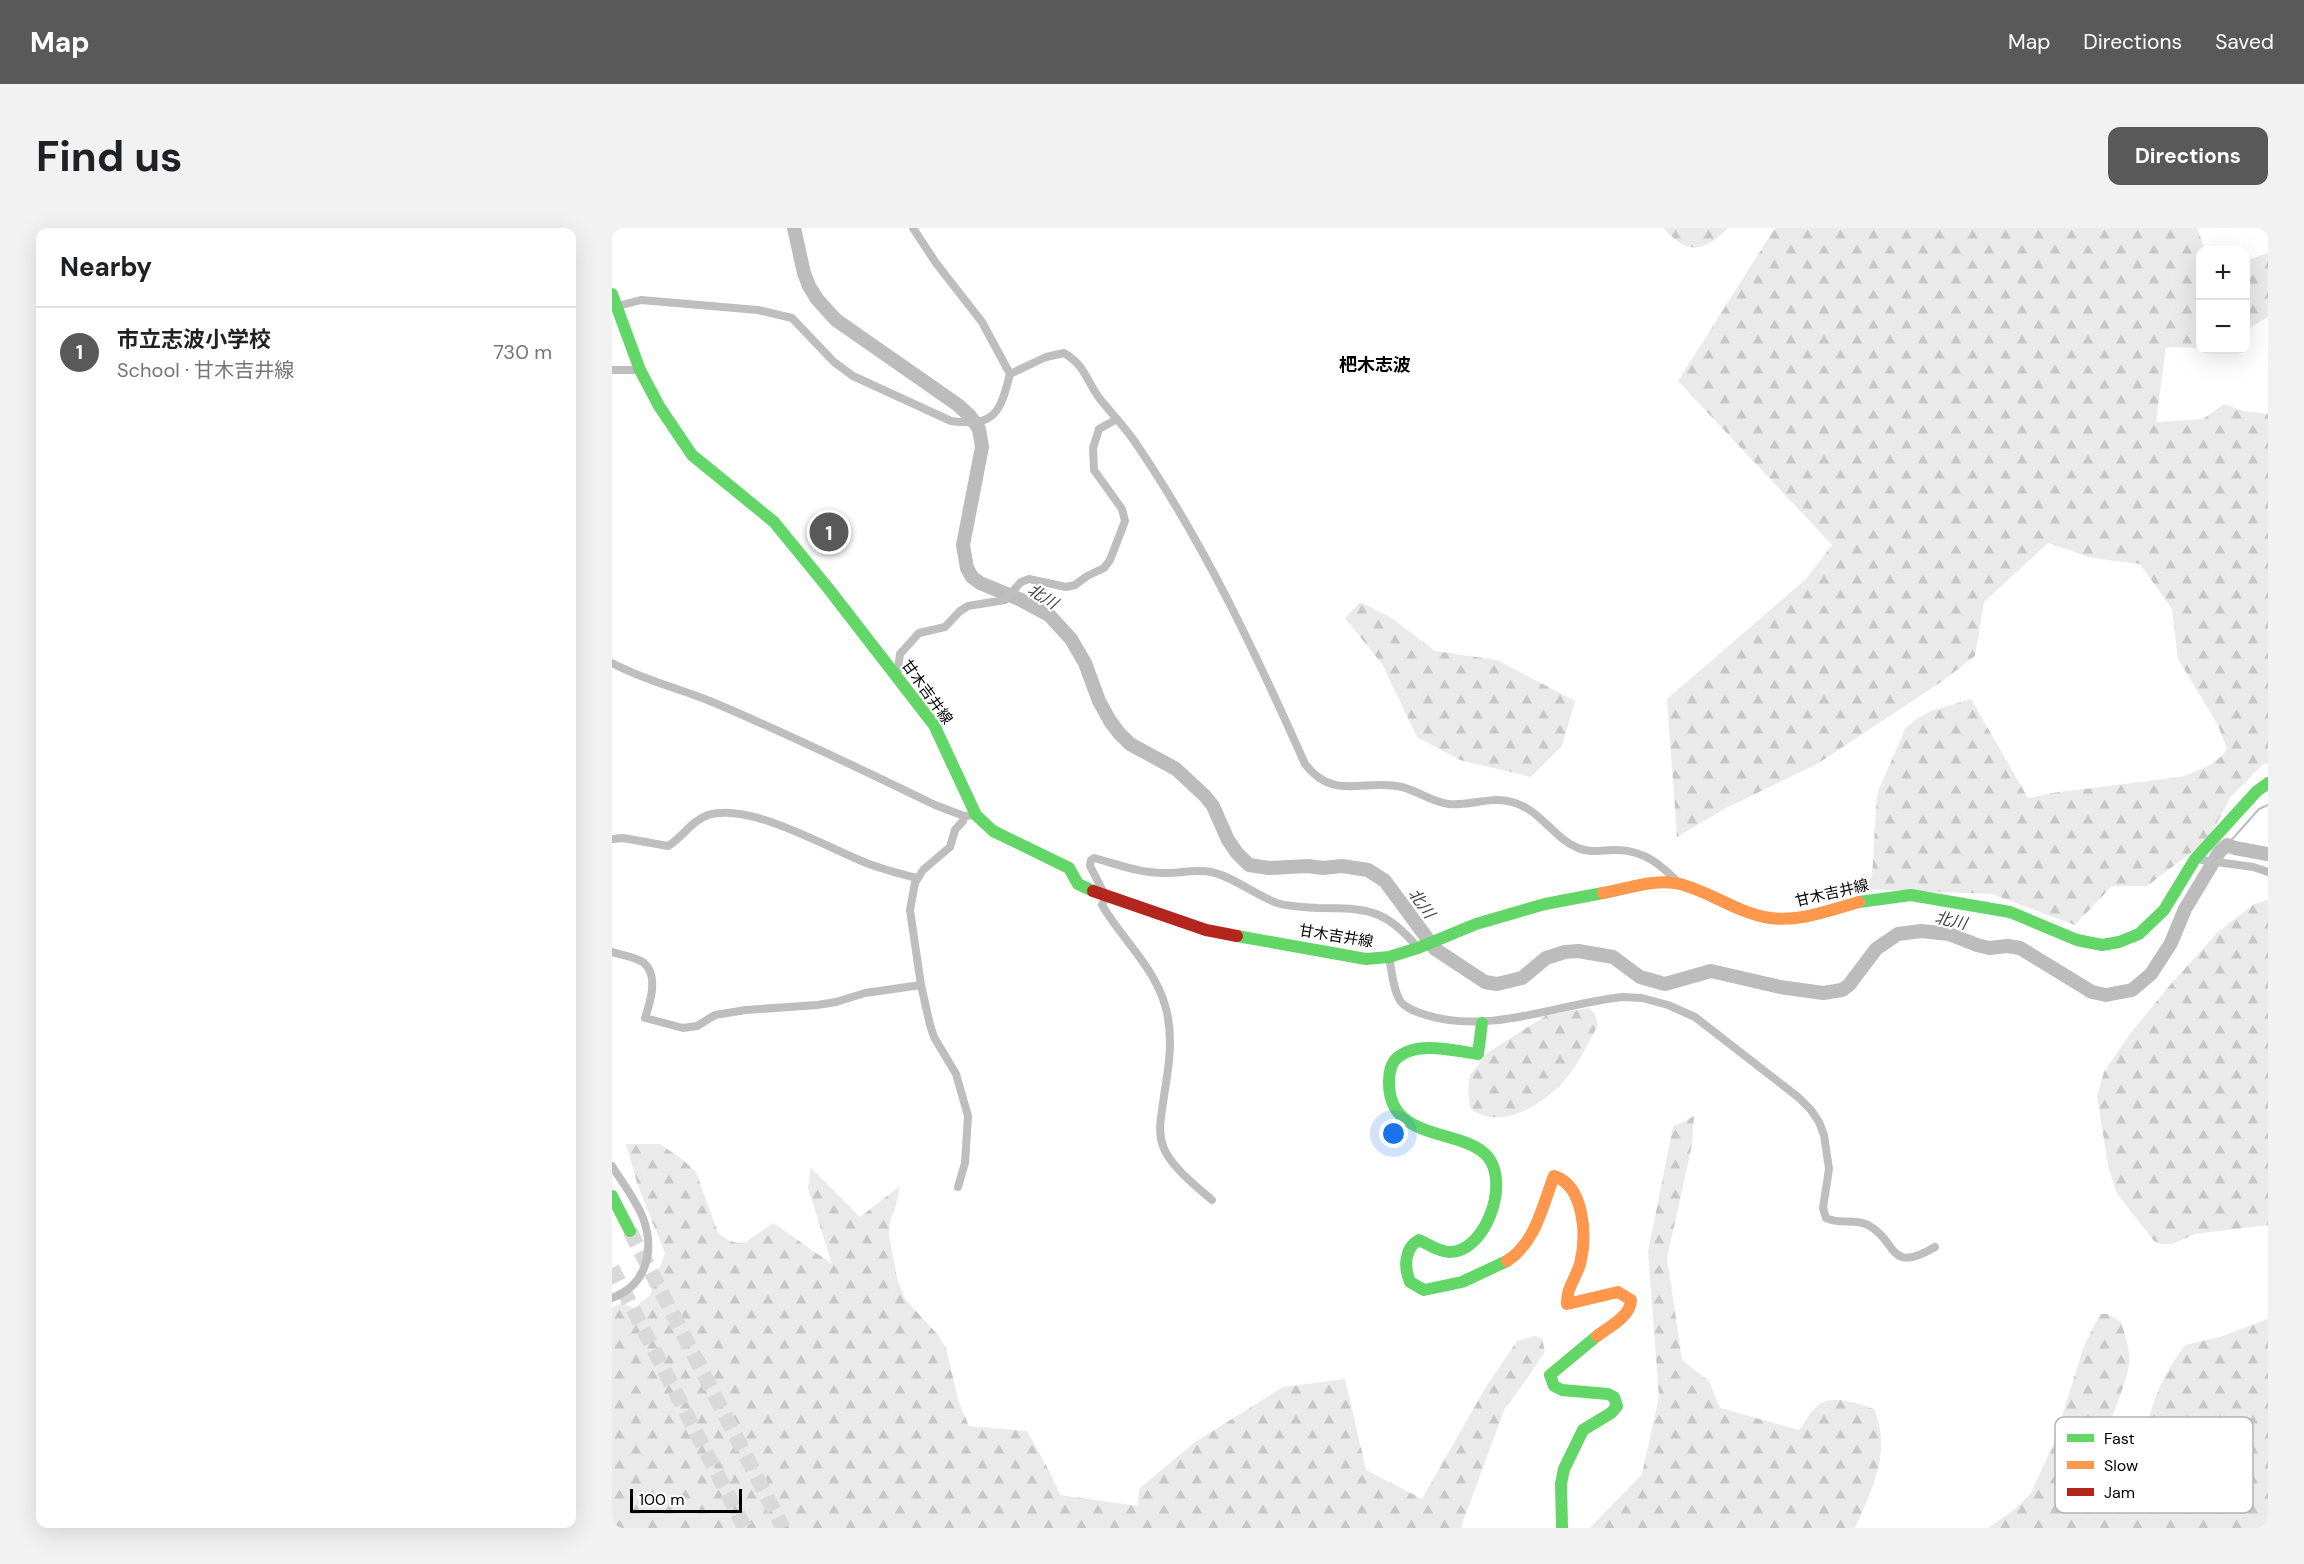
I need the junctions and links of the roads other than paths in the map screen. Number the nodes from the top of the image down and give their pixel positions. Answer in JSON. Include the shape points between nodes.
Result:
{"nodes":[{"id":1,"x":913,"y":228,"type":"edge"},
{"id":2,"x":615,"y":300,"type":"edge"},
{"id":3,"x":612,"y":370,"type":"edge"},
{"id":4,"x":640,"y":370,"type":"junction"},
{"id":5,"x":1010,"y":374,"type":"junction"},
{"id":6,"x":1117,"y":419,"type":"junction"},
{"id":7,"x":612,"y":663,"type":"edge"},
{"id":8,"x":897,"y":675,"type":"junction"},
{"id":9,"x":2268,"y":783,"type":"edge"},
{"id":10,"x":970,"y":816,"type":"junction"},
{"id":11,"x":612,"y":839,"type":"edge"},
{"id":12,"x":2195,"y":859,"type":"junction"},
{"id":13,"x":2268,"y":872,"type":"edge"},
{"id":14,"x":917,"y":879,"type":"junction"},
{"id":15,"x":1680,"y":884,"type":"junction"},
{"id":16,"x":1106,"y":897,"type":"junction"},
{"id":17,"x":1418,"y":948,"type":"junction"},
{"id":18,"x":612,"y":952,"type":"edge"},
{"id":19,"x":1389,"y":957,"type":"junction"},
{"id":20,"x":921,"y":985,"type":"junction"},
{"id":21,"x":1482,"y":1023,"type":"junction"},
{"id":22,"x":612,"y":1166,"type":"edge"},
{"id":23,"x":958,"y":1187,"type":"dead end"},
{"id":24,"x":612,"y":1196,"type":"edge"},
{"id":25,"x":1212,"y":1200,"type":"dead end"},
{"id":26,"x":630,"y":1231,"type":"tunnel mouth"},
{"id":27,"x":1935,"y":1247,"type":"dead end"},
{"id":28,"x":612,"y":1298,"type":"edge"},
{"id":29,"x":1562,"y":1528,"type":"edge"}],
"edges":[{"from":1,"to":5,"type":"street","via":[[982,322]]},
{"from":2,"to":4,"type":"main road","name":"甘木吉井線"},
{"from":2,"to":5,"type":"street","via":[[783,314],[854,376],[951,421],[986,421],[995,415],[1003,402]]},
{"from":3,"to":4,"type":"street"},
{"from":4,"to":8,"type":"main road","name":"甘木吉井線","via":[[692,455],[774,522]]},
{"from":5,"to":6,"type":"street","via":[[1064,353],[1084,369],[1098,396]]},
{"from":6,"to":8,"type":"street","via":[[1099,429],[1092,456],[1094,470],[1122,509],[1125,521],[1104,568],[1066,587],[1029,579],[1021,582],[1005,600],[968,606],[945,627],[914,636],[900,654]]},
{"from":6,"to":15,"type":"street","via":[[1206,556],[1311,773],[1337,786],[1400,786],[1450,804],[1510,801],[1525,806],[1579,848],[1593,852],[1619,849],[1648,857]]},
{"from":7,"to":10,"type":"street","via":[[742,715]]},
{"from":8,"to":10,"type":"main road","name":"甘木吉井線","via":[[934,725],[947,750]]},
{"from":9,"to":12,"type":"main road","name":"甘木吉井線"},
{"from":10,"to":14,"type":"street","via":[[955,830],[950,847]]},
{"from":10,"to":16,"type":"main road","name":"甘木吉井線","via":[[1069,868],[1078,884]]},
{"from":11,"to":14,"type":"street","via":[[638,839],[668,846],[701,818],[730,812],[777,825],[868,864]]},
{"from":12,"to":13,"type":"street"},
{"from":12,"to":15,"type":"main road","name":"甘木吉井線","via":[[2164,910],[2139,934],[2102,945],[2077,940],[2010,912],[1911,895],[1865,900],[1800,918],[1771,918],[1748,913]]},
{"from":14,"to":20,"type":"street","via":[[910,910]]},
{"from":15,"to":17,"type":"main road","name":"甘木吉井線","via":[[1662,882],[1545,904],[1476,924]]},
{"from":16,"to":17,"type":"street","via":[[1090,867],[1094,858],[1143,871],[1197,870],[1214,873],[1276,903],[1364,909],[1394,923]]},
{"from":16,"to":19,"type":"main road","name":"甘木吉井線","via":[[1206,930],[1366,959]]},
{"from":16,"to":25,"type":"street","via":[[1102,905],[1154,980],[1166,1008],[1170,1058],[1160,1132],[1163,1148],[1183,1174]]},
{"from":17,"to":19,"type":"main road","name":"甘木吉井線"},
{"from":18,"to":20,"type":"street","via":[[643,962],[650,972],[652,987],[645,1018],[683,1028],[697,1026],[715,1015],[817,1005]]},
{"from":19,"to":21,"type":"street","via":[[1397,993],[1408,1008],[1439,1019]]},
{"from":20,"to":23,"type":"street","via":[[934,1037],[956,1074],[968,1116],[965,1162]]},
{"from":21,"to":27,"type":"street","via":[[1622,997],[1642,998],[1683,1011],[1798,1097],[1819,1122],[1829,1169],[1823,1208],[1826,1218],[1869,1226],[1902,1257],[1921,1255]]},
{"from":21,"to":29,"type":"main road","via":[[1478,1054],[1437,1048],[1404,1053],[1396,1058],[1388,1080],[1391,1098],[1411,1125],[1429,1134],[1474,1145],[1488,1155],[1496,1168],[1498,1185],[1496,1200],[1483,1228],[1460,1251],[1449,1252],[1415,1241],[1406,1260],[1409,1280],[1424,1290],[1499,1267],[1528,1242],[1554,1176],[1565,1179],[1573,1189],[1583,1238],[1567,1304],[1618,1292],[1631,1300],[1631,1306],[1550,1375],[1554,1386],[1562,1390],[1608,1394],[1617,1406],[1583,1430],[1564,1469]]},
{"from":22,"to":28,"type":"street","via":[[642,1215],[649,1238],[645,1267],[636,1284]]},
{"from":24,"to":26,"type":"main road"}]}
